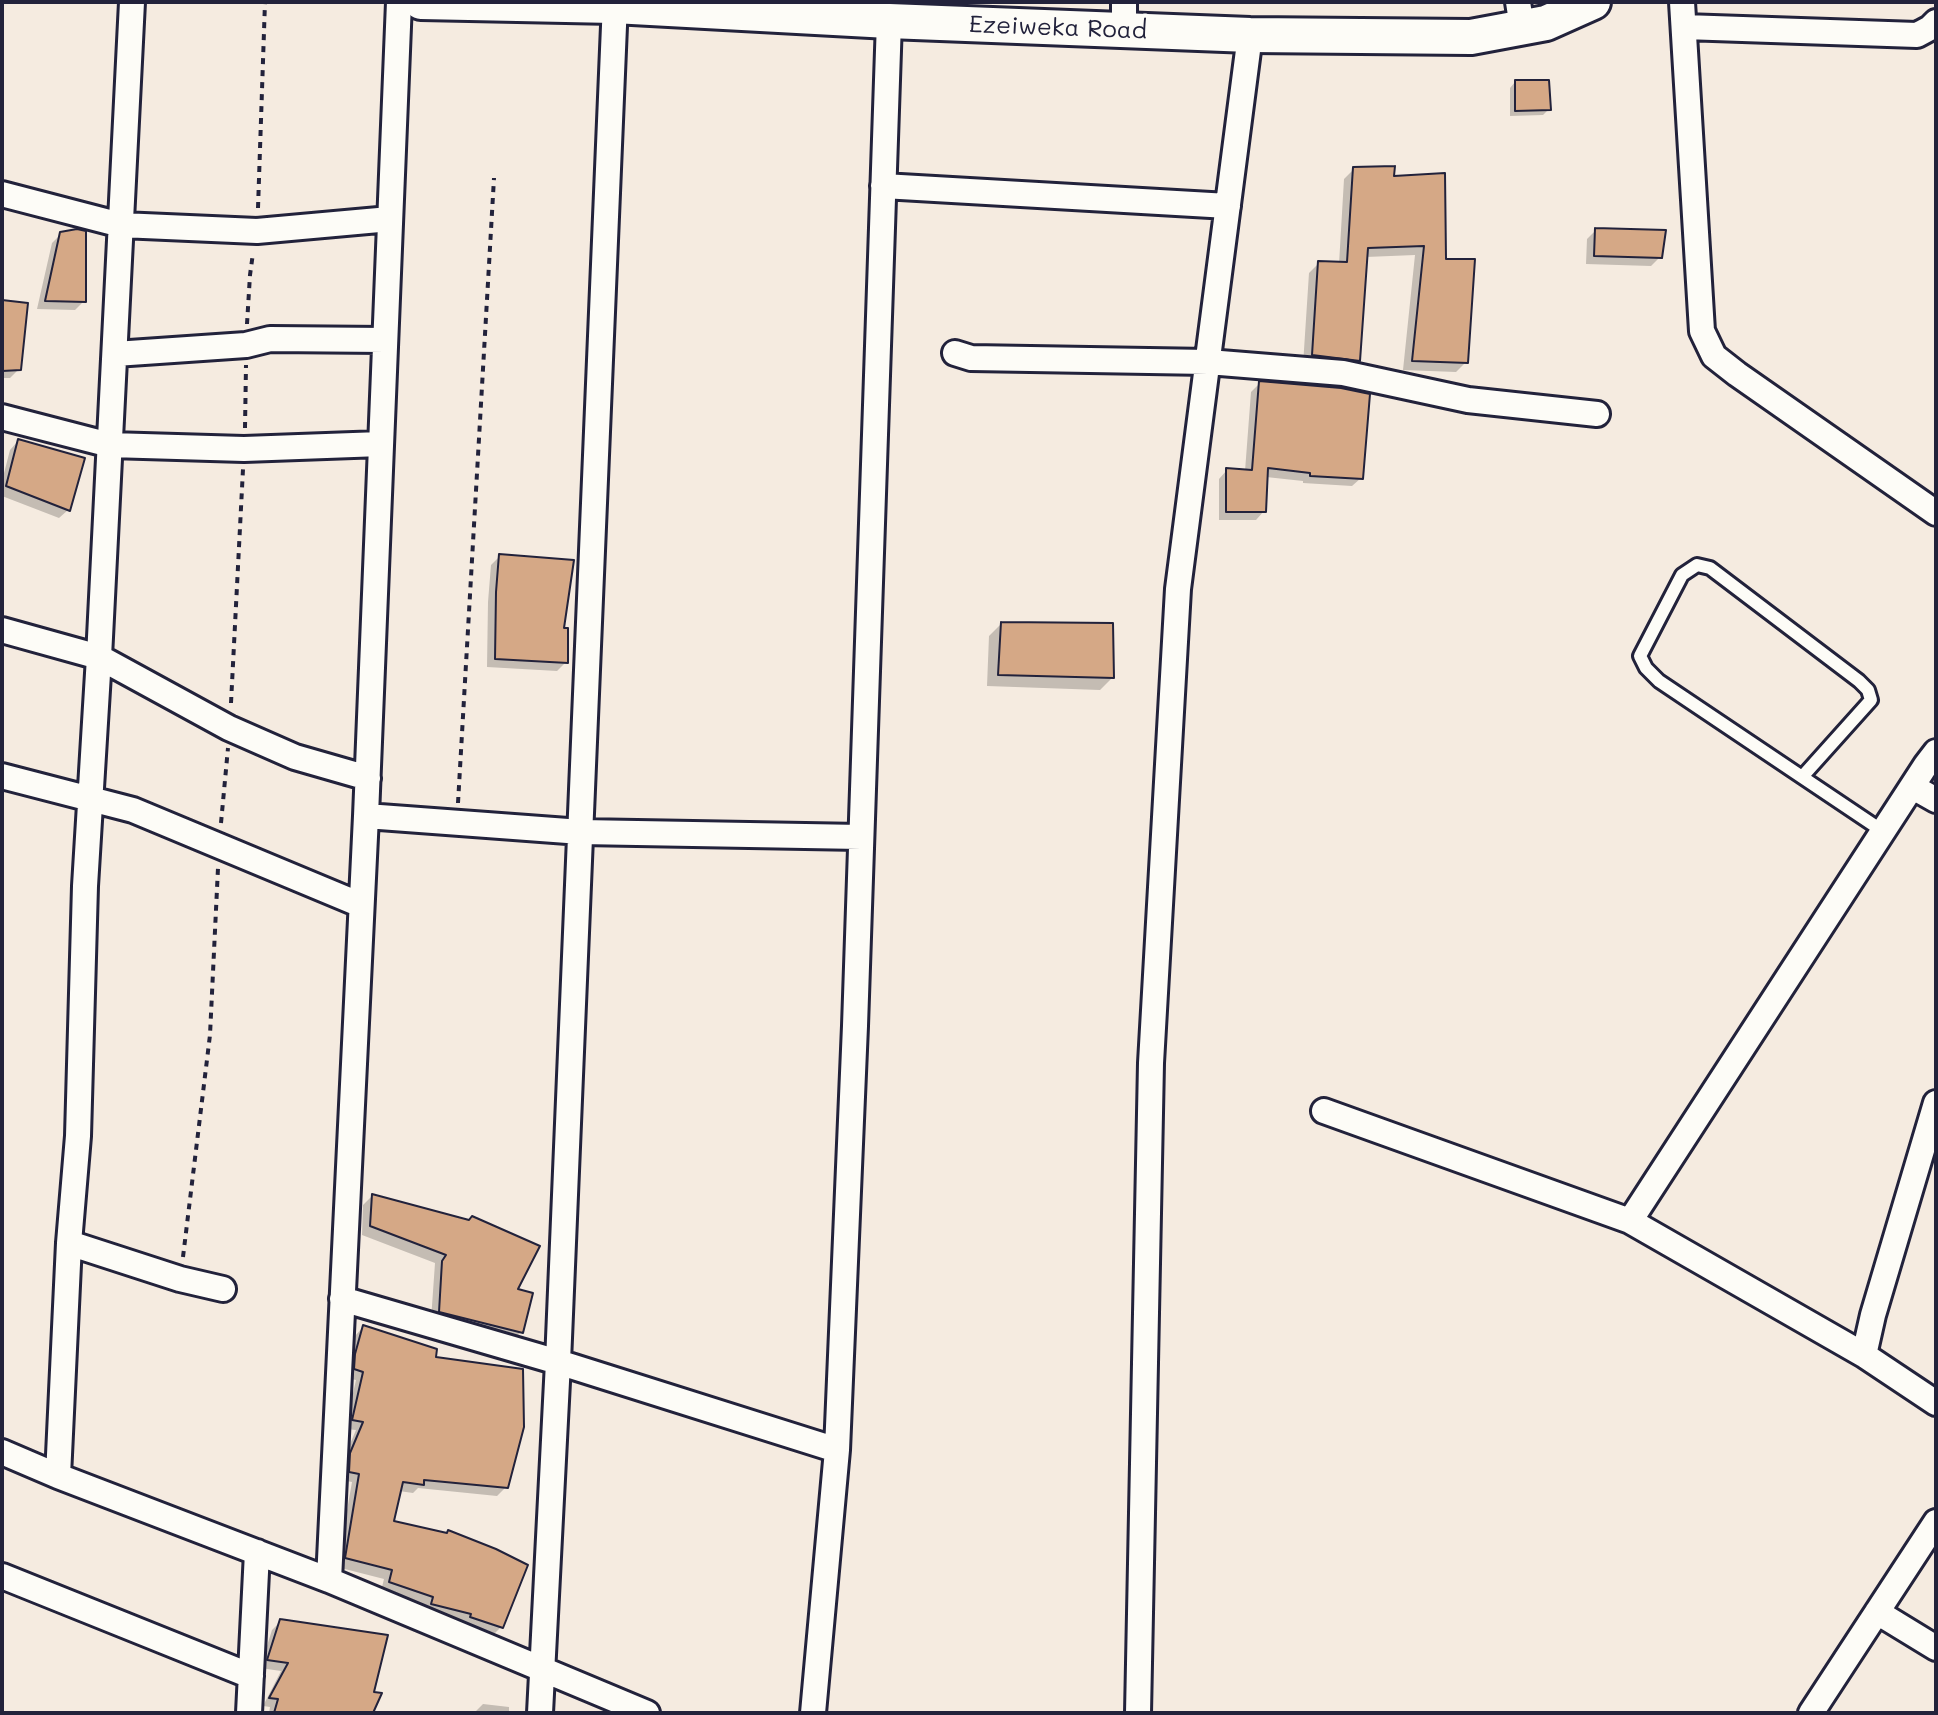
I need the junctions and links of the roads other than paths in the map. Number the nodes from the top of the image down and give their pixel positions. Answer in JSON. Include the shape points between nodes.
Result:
{"nodes":[{"id":1,"x":132,"y":2,"type":"edge"},
{"id":2,"x":399,"y":2,"type":"edge"},
{"id":3,"x":421,"y":2,"type":"edge"},
{"id":4,"x":1593,"y":2,"type":"edge"},
{"id":5,"x":1682,"y":2,"type":"edge"},
{"id":6,"x":614,"y":4,"type":"edge"},
{"id":7,"x":1520,"y":15,"type":"edge"},
{"id":8,"x":1124,"y":16,"type":"edge"},
{"id":9,"x":889,"y":21,"type":"junction"},
{"id":10,"x":1936,"y":22,"type":"edge"},
{"id":11,"x":1684,"y":27,"type":"junction"},
{"id":12,"x":1250,"y":35,"type":"junction"},
{"id":13,"x":883,"y":186,"type":"junction"},
{"id":14,"x":2,"y":194,"type":"edge"},
{"id":15,"x":1228,"y":206,"type":"junction"},
{"id":16,"x":390,"y":219,"type":"junction"},
{"id":17,"x":121,"y":225,"type":"junction"},
{"id":18,"x":385,"y":340,"type":"junction"},
{"id":19,"x":955,"y":353,"type":"dead end"},
{"id":20,"x":115,"y":354,"type":"junction"},
{"id":21,"x":1208,"y":362,"type":"junction"},
{"id":22,"x":1597,"y":414,"type":"dead end"},
{"id":23,"x":2,"y":417,"type":"edge"},
{"id":24,"x":381,"y":444,"type":"junction"},
{"id":25,"x":110,"y":445,"type":"junction"},
{"id":26,"x":1936,"y":513,"type":"edge"},
{"id":27,"x":2,"y":630,"type":"edge"},
{"id":28,"x":99,"y":657,"type":"junction"},
{"id":29,"x":1936,"y":752,"type":"edge"},
{"id":30,"x":2,"y":776,"type":"edge"},
{"id":31,"x":1802,"y":777,"type":"junction"},
{"id":32,"x":368,"y":778,"type":"junction"},
{"id":33,"x":1913,"y":787,"type":"junction"},
{"id":34,"x":91,"y":800,"type":"junction"},
{"id":35,"x":1936,"y":800,"type":"edge"},
{"id":36,"x":366,"y":816,"type":"junction"},
{"id":37,"x":581,"y":832,"type":"junction"},
{"id":38,"x":1884,"y":832,"type":"junction"},
{"id":39,"x":861,"y":837,"type":"junction"},
{"id":40,"x":361,"y":905,"type":"junction"},
{"id":41,"x":1936,"y":1103,"type":"edge"},
{"id":42,"x":1324,"y":1111,"type":"dead end"},
{"id":43,"x":1630,"y":1221,"type":"junction"},
{"id":44,"x":69,"y":1243,"type":"junction"},
{"id":45,"x":223,"y":1289,"type":"dead end"},
{"id":46,"x":342,"y":1299,"type":"junction"},
{"id":47,"x":1864,"y":1355,"type":"junction"},
{"id":48,"x":558,"y":1362,"type":"junction"},
{"id":49,"x":1936,"y":1403,"type":"edge"},
{"id":50,"x":837,"y":1450,"type":"junction"},
{"id":51,"x":2,"y":1452,"type":"edge"},
{"id":52,"x":58,"y":1476,"type":"junction"},
{"id":53,"x":1936,"y":1522,"type":"edge"},
{"id":54,"x":257,"y":1552,"type":"junction"},
{"id":55,"x":2,"y":1576,"type":"edge"},
{"id":56,"x":329,"y":1580,"type":"junction"},
{"id":57,"x":1877,"y":1612,"type":"junction"},
{"id":58,"x":1936,"y":1648,"type":"edge"},
{"id":59,"x":542,"y":1668,"type":"junction"},
{"id":60,"x":251,"y":1676,"type":"junction"},
{"id":61,"x":249,"y":1713,"type":"edge"},
{"id":62,"x":540,"y":1713,"type":"edge"},
{"id":63,"x":647,"y":1713,"type":"edge"},
{"id":64,"x":813,"y":1713,"type":"edge"},
{"id":65,"x":1138,"y":1713,"type":"edge"},
{"id":66,"x":1811,"y":1713,"type":"edge"}],
"edges":[{"from":1,"to":17,"type":"street"},
{"from":2,"to":16,"type":"street"},
{"from":3,"to":6,"type":"main road","name":"Ezeiweka Road"},
{"from":4,"to":7,"type":"main road","name":"Ezeiweka Road","via":[[1546,23]]},
{"from":5,"to":11,"type":"street"},
{"from":6,"to":9,"type":"main road","name":"Ezeiweka Road"},
{"from":6,"to":37,"type":"street"},
{"from":7,"to":12,"type":"main road","name":"Ezeiweka Road","via":[[1471,37]]},
{"from":8,"to":9,"type":"main road","name":"Ezeiweka Road"},
{"from":8,"to":12,"type":"main road","name":"Ezeiweka Road"},
{"from":9,"to":13,"type":"street"},
{"from":10,"to":11,"type":"street","via":[[1917,35]]},
{"from":11,"to":26,"type":"street","via":[[1702,331],[1714,356]]},
{"from":12,"to":15,"type":"street"},
{"from":13,"to":15,"type":"street"},
{"from":13,"to":39,"type":"street"},
{"from":14,"to":17,"type":"street"},
{"from":15,"to":21,"type":"street"},
{"from":16,"to":17,"type":"street","via":[[257,231]]},
{"from":16,"to":18,"type":"street"},
{"from":17,"to":20,"type":"street"},
{"from":18,"to":20,"type":"street","via":[[270,339]]},
{"from":18,"to":24,"type":"street"},
{"from":19,"to":21,"type":"street","via":[[971,358]]},
{"from":20,"to":25,"type":"street"},
{"from":21,"to":22,"type":"street","via":[[1343,373],[1468,400]]},
{"from":21,"to":65,"type":"street","via":[[1178,589],[1151,1063]]},
{"from":23,"to":25,"type":"street"},
{"from":24,"to":25,"type":"street","via":[[244,449]]},
{"from":24,"to":32,"type":"street"},
{"from":25,"to":28,"type":"street"},
{"from":27,"to":28,"type":"street"},
{"from":28,"to":32,"type":"street","via":[[229,728],[295,757]]},
{"from":28,"to":34,"type":"street"},
{"from":29,"to":33,"type":"street"},
{"from":30,"to":34,"type":"street"},
{"from":31,"to":31,"type":"lane","via":[[1659,681],[1640,656],[1682,575],[1697,565],[1710,568],[1868,690],[1871,700]]},
{"from":31,"to":38,"type":"lane"},
{"from":32,"to":36,"type":"street"},
{"from":33,"to":35,"type":"street"},
{"from":33,"to":38,"type":"street"},
{"from":34,"to":40,"type":"street","via":[[133,810]]},
{"from":34,"to":44,"type":"street"},
{"from":36,"to":37,"type":"street"},
{"from":36,"to":40,"type":"street"},
{"from":37,"to":39,"type":"street"},
{"from":37,"to":48,"type":"street"},
{"from":38,"to":43,"type":"street"},
{"from":39,"to":50,"type":"street"},
{"from":40,"to":46,"type":"street"},
{"from":41,"to":47,"type":"street"},
{"from":42,"to":43,"type":"street"},
{"from":43,"to":47,"type":"street"},
{"from":44,"to":45,"type":"street"},
{"from":44,"to":52,"type":"street"},
{"from":46,"to":48,"type":"street"},
{"from":46,"to":56,"type":"street"},
{"from":47,"to":49,"type":"street"},
{"from":48,"to":50,"type":"street"},
{"from":48,"to":59,"type":"street"},
{"from":50,"to":64,"type":"street"},
{"from":51,"to":52,"type":"street"},
{"from":52,"to":54,"type":"street"},
{"from":53,"to":57,"type":"street"},
{"from":54,"to":56,"type":"street"},
{"from":54,"to":60,"type":"street"},
{"from":55,"to":60,"type":"street"},
{"from":56,"to":59,"type":"street"},
{"from":57,"to":58,"type":"street"},
{"from":57,"to":66,"type":"street"},
{"from":59,"to":62,"type":"street"},
{"from":59,"to":63,"type":"street"},
{"from":60,"to":61,"type":"street"}]}
